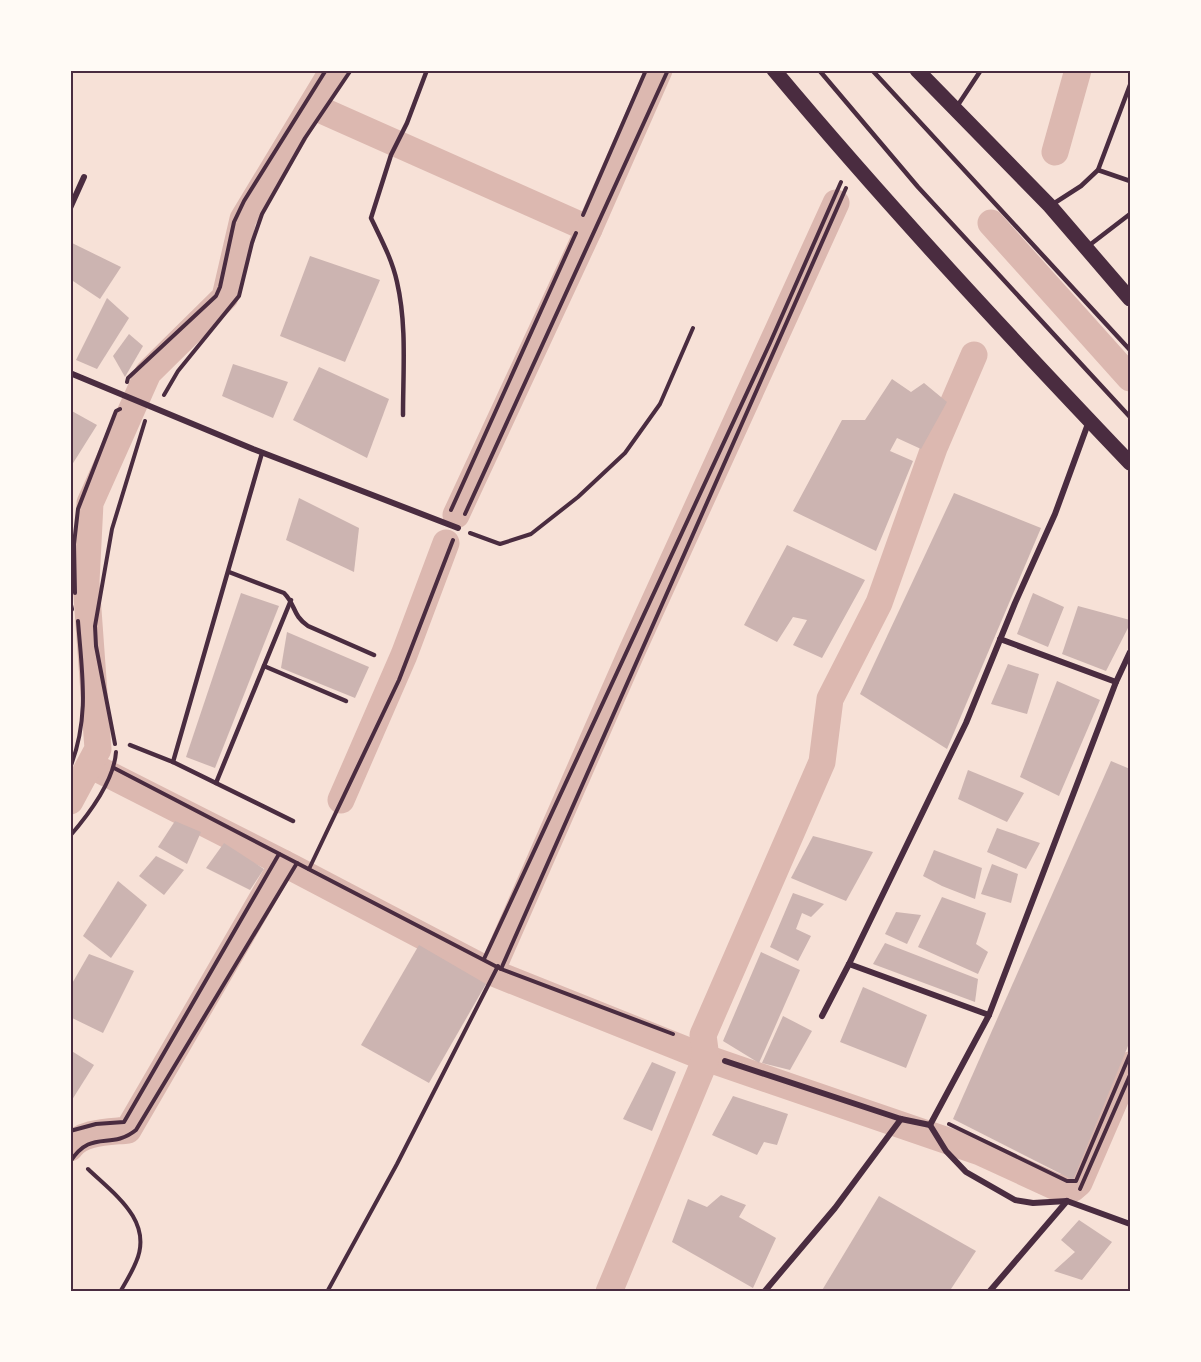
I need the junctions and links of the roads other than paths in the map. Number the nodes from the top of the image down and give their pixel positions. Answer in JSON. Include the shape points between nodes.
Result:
{"nodes":[{"id":1,"x":428,"y":70,"type":"edge"},
{"id":2,"x":774,"y":70,"type":"edge"},
{"id":3,"x":819,"y":70,"type":"edge"},
{"id":4,"x":872,"y":70,"type":"edge"},
{"id":5,"x":917,"y":70,"type":"edge"},
{"id":6,"x":981,"y":70,"type":"edge"},
{"id":7,"x":1131,"y":85,"type":"edge"},
{"id":8,"x":955,"y":110,"type":"junction"},
{"id":9,"x":1098,"y":170,"type":"junction"},
{"id":10,"x":84,"y":177,"type":"dead end"},
{"id":11,"x":1131,"y":181,"type":"edge"},
{"id":12,"x":1050,"y":206,"type":"junction"},
{"id":13,"x":70,"y":208,"type":"edge"},
{"id":14,"x":1131,"y":214,"type":"edge"},
{"id":15,"x":1086,"y":248,"type":"junction"},
{"id":16,"x":1131,"y":298,"type":"edge"},
{"id":17,"x":1131,"y":350,"type":"edge"},
{"id":18,"x":70,"y":373,"type":"edge"},
{"id":19,"x":403,"y":415,"type":"dead end"},
{"id":20,"x":1131,"y":417,"type":"edge"},
{"id":21,"x":1089,"y":420,"type":"junction"},
{"id":22,"x":262,"y":453,"type":"junction"},
{"id":23,"x":1131,"y":463,"type":"edge"},
{"id":24,"x":458,"y":528,"type":"road end"},
{"id":25,"x":229,"y":572,"type":"junction"},
{"id":26,"x":291,"y":600,"type":"junction"},
{"id":27,"x":1000,"y":639,"type":"junction"},
{"id":28,"x":1131,"y":652,"type":"edge"},
{"id":29,"x":374,"y":655,"type":"dead end"},
{"id":30,"x":264,"y":666,"type":"junction"},
{"id":31,"x":1116,"y":682,"type":"junction"},
{"id":32,"x":346,"y":701,"type":"dead end"},
{"id":33,"x":130,"y":745,"type":"dead end"},
{"id":34,"x":173,"y":762,"type":"junction"},
{"id":35,"x":216,"y":783,"type":"junction"},
{"id":36,"x":293,"y":821,"type":"dead end"},
{"id":37,"x":849,"y":964,"type":"junction"},
{"id":38,"x":988,"y":1015,"type":"junction"},
{"id":39,"x":822,"y":1016,"type":"dead end"},
{"id":40,"x":725,"y":1061,"type":"dead end"},
{"id":41,"x":898,"y":1122,"type":"junction"},
{"id":42,"x":931,"y":1127,"type":"junction"},
{"id":43,"x":1070,"y":1203,"type":"junction"},
{"id":44,"x":1131,"y":1224,"type":"edge"},
{"id":45,"x":764,"y":1292,"type":"edge"},
{"id":46,"x":989,"y":1292,"type":"edge"}],
"edges":[{"from":1,"to":19,"type":"lane","via":[[391,155],[371,218],[390,257],[397,283],[404,333]]},
{"from":2,"to":21,"type":"main road","via":[[1000,327]]},
{"from":3,"to":20,"type":"lane","via":[[918,187]]},
{"from":4,"to":17,"type":"lane"},
{"from":5,"to":8,"type":"main road"},
{"from":6,"to":8,"type":"lane"},
{"from":7,"to":9,"type":"lane"},
{"from":8,"to":12,"type":"main road"},
{"from":9,"to":11,"type":"lane"},
{"from":9,"to":12,"type":"lane"},
{"from":10,"to":13,"type":"street"},
{"from":12,"to":15,"type":"main road"},
{"from":14,"to":15,"type":"lane"},
{"from":15,"to":16,"type":"main road"},
{"from":18,"to":22,"type":"street"},
{"from":21,"to":23,"type":"main road"},
{"from":21,"to":27,"type":"street","via":[[1055,514]]},
{"from":22,"to":24,"type":"street"},
{"from":22,"to":25,"type":"lane"},
{"from":25,"to":26,"type":"lane","via":[[284,593]]},
{"from":25,"to":34,"type":"lane"},
{"from":26,"to":29,"type":"lane","via":[[299,620],[308,626]]},
{"from":26,"to":30,"type":"lane"},
{"from":27,"to":31,"type":"street"},
{"from":27,"to":37,"type":"street","via":[[966,723]]},
{"from":28,"to":31,"type":"street"},
{"from":30,"to":32,"type":"lane"},
{"from":30,"to":35,"type":"lane"},
{"from":31,"to":38,"type":"street"},
{"from":33,"to":34,"type":"lane"},
{"from":34,"to":35,"type":"lane"},
{"from":35,"to":36,"type":"lane"},
{"from":37,"to":38,"type":"street"},
{"from":37,"to":39,"type":"street"},
{"from":38,"to":42,"type":"street"},
{"from":40,"to":41,"type":"street"},
{"from":41,"to":42,"type":"street"},
{"from":41,"to":45,"type":"street","via":[[835,1208]]},
{"from":42,"to":43,"type":"street","via":[[966,1172],[1015,1200]]},
{"from":43,"to":44,"type":"street"},
{"from":43,"to":46,"type":"street"}]}
